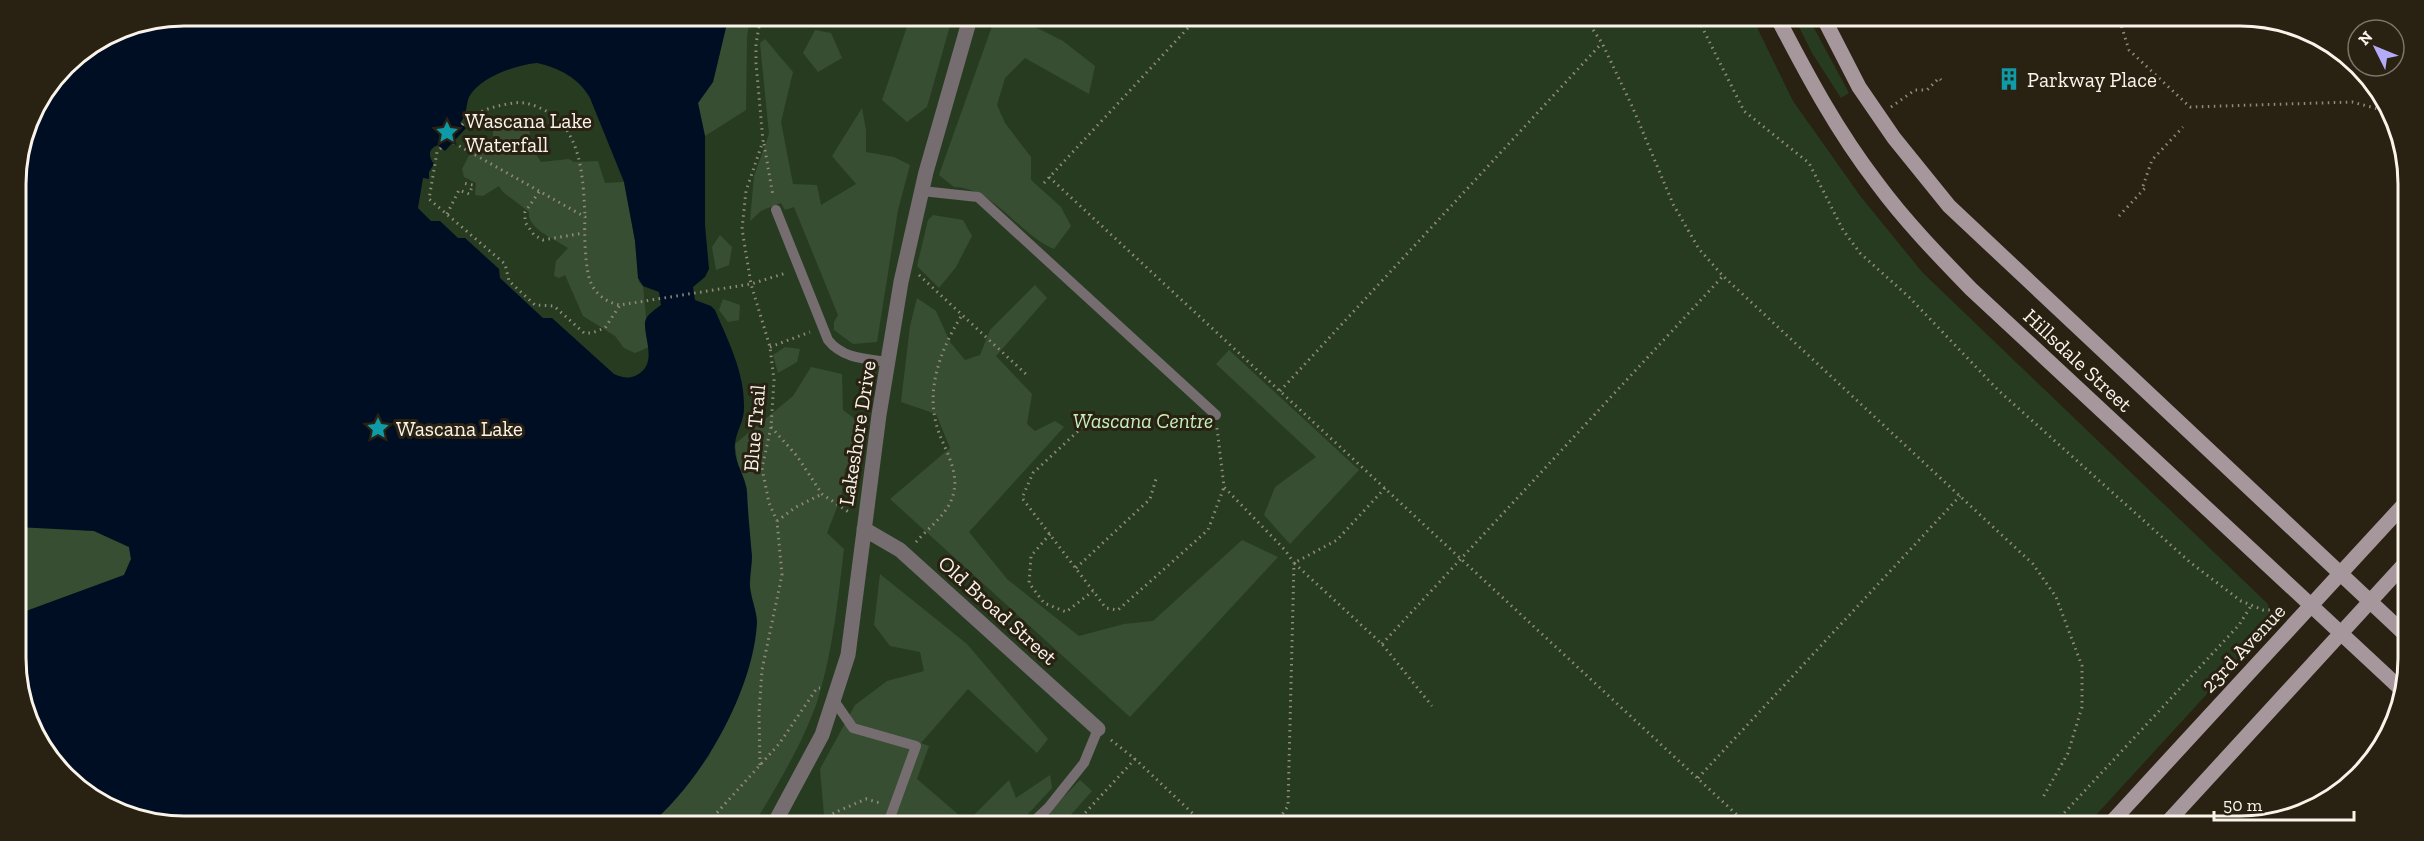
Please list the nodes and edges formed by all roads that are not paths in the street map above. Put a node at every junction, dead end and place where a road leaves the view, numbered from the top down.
1 (969, 26) edge
2 (1782, 26) edge
3 (1828, 26) edge
4 (922, 191) junction
5 (776, 210) road end
6 (889, 362) junction
7 (1216, 415) road end
8 (2398, 511) edge
9 (864, 525) junction
10 (2398, 571) edge
11 (2340, 573) junction
12 (2369, 601) junction
13 (2310, 605) junction
14 (2398, 628) edge
15 (2340, 632) junction
16 (2396, 684) edge
17 (835, 695) junction
18 (1098, 729) joint
19 (2118, 815) edge
20 (2174, 815) edge
21 (779, 816) edge
22 (890, 816) edge
23 (1040, 816) edge

1 - 4 street, Lakeshore Drive
2 - 13 street, Hillsdale Street
3 - 11 street, Hillsdale Street
4 - 6 street, Lakeshore Drive
4 - 7 lane
5 - 6 lane
6 - 9 street, Lakeshore Drive
8 - 11 street, 23rd Avenue
9 - 17 street, Lakeshore Drive
9 - 18 street, Old Broad Street
10 - 12 street
11 - 12 street, Hillsdale Street
11 - 13 street, 23rd Avenue
12 - 14 street, Hillsdale Street
12 - 15 street
13 - 15 street, Hillsdale Street
13 - 19 street, 23rd Avenue
15 - 16 street, Hillsdale Street
15 - 20 street
17 - 21 street, Lakeshore Drive
17 - 22 lane
18 - 23 lane

